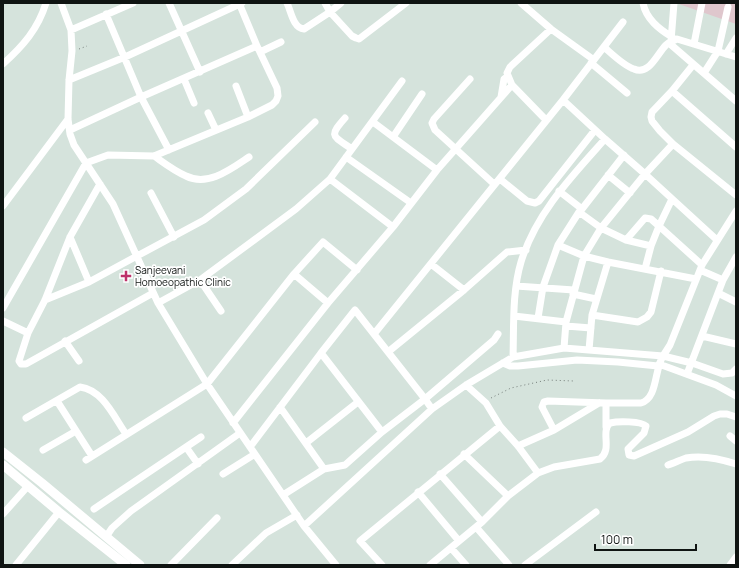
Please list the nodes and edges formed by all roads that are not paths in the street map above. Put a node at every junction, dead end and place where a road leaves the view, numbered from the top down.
1 (46, 3) edge
2 (61, 3) edge
3 (133, 3) edge
4 (169, 3) edge
5 (240, 3) edge
6 (287, 3) edge
7 (325, 3) edge
8 (341, 3) edge
9 (405, 3) edge
10 (521, 3) edge
11 (643, 3) edge
12 (674, 3) edge
13 (702, 3) edge
14 (113, 6) edge
15 (728, 7) dead end
16 (330, 12) junction
17 (106, 14) junction
18 (623, 22) dead end
19 (551, 29) junction
20 (71, 30) junction
21 (182, 31) junction
22 (736, 38) edge
23 (671, 41) junction
24 (281, 42) dead end
25 (694, 44) junction
26 (604, 47) junction
27 (258, 49) junction
28 (718, 51) junction
29 (726, 54) junction
30 (125, 57) junction
31 (736, 57) edge
32 (593, 61) junction
33 (3, 64) edge
34 (693, 65) junction
35 (200, 72) junction
36 (704, 73) junction
37 (508, 76) junction
38 (184, 79) junction
39 (470, 79) dead end
40 (69, 80) junction
41 (402, 81) dead end
42 (512, 85) junction
43 (236, 86) dead end
44 (672, 91) junction
45 (627, 93) dead end
46 (422, 94) dead end
47 (142, 96) junction
48 (501, 97) junction
49 (563, 100) junction
50 (736, 101) edge
51 (194, 103) dead end
52 (208, 113) dead end
53 (248, 117) junction
54 (345, 118) dead end
55 (68, 119) junction
56 (546, 120) junction
57 (315, 122) dead end
58 (373, 122) junction
59 (70, 130) junction
60 (216, 130) junction
61 (600, 134) junction
62 (393, 137) junction
63 (673, 144) junction
64 (736, 147) edge
65 (352, 149) junction
66 (455, 149) junction
67 (169, 150) junction
68 (624, 155) junction
69 (154, 156) junction
70 (249, 157) dead end
71 (346, 157) junction
72 (86, 163) junction
73 (437, 170) junction
74 (646, 174) junction
75 (608, 175) junction
76 (330, 179) junction
77 (500, 179) junction
78 (100, 184) junction
79 (494, 184) junction
80 (559, 191) junction
81 (151, 193) dead end
82 (630, 193) junction
83 (736, 195) edge
84 (672, 199) junction
85 (411, 204) junction
86 (3, 206) edge
87 (580, 210) junction
88 (736, 213) edge
89 (659, 226) junction
90 (393, 227) junction
91 (601, 228) junction
92 (70, 237) junction
93 (174, 237) junction
94 (626, 240) junction
95 (717, 240) junction
96 (558, 245) junction
97 (651, 246) junction
98 (526, 250) junction
99 (137, 256) junction
100 (584, 256) junction
101 (736, 257) edge
102 (608, 262) junction
103 (431, 264) junction
104 (701, 268) junction
105 (645, 269) junction
106 (357, 270) junction
107 (661, 271) junction
108 (294, 274) junction
109 (696, 279) junction
110 (200, 280) junction
111 (723, 280) junction
112 (89, 282) junction
113 (516, 286) junction
114 (543, 287) junction
115 (464, 290) junction
116 (574, 292) junction
117 (153, 293) junction
118 (718, 293) junction
119 (596, 299) junction
120 (45, 300) junction
121 (736, 302) edge
122 (158, 303) junction
123 (328, 303) junction
124 (4, 304) edge
125 (221, 311) dead end
126 (592, 315) junction
127 (514, 316) junction
128 (538, 318) junction
129 (3, 321) edge
130 (566, 324) junction
131 (591, 328) junction
132 (28, 333) junction
133 (374, 334) junction
134 (498, 334) dead end
135 (702, 336) junction
136 (66, 341) junction
137 (736, 344) edge
138 (564, 348) junction
139 (589, 350) junction
140 (388, 352) junction
141 (320, 353) junction
142 (599, 356) junction
143 (663, 356) junction
144 (513, 357) junction
145 (538, 358) junction
146 (618, 358) junction
147 (79, 361) dead end
148 (503, 363) junction
149 (692, 363) junction
150 (658, 365) junction
151 (736, 369) edge
152 (687, 374) junction
153 (207, 384) junction
154 (466, 385) junction
155 (736, 396) edge
156 (425, 398) junction
157 (57, 401) junction
158 (358, 402) junction
159 (603, 403) junction
160 (280, 407) junction
161 (432, 409) junction
162 (736, 417) edge
163 (26, 418) dead end
164 (233, 423) junction
165 (500, 426) junction
166 (606, 426) junction
167 (76, 430) junction
168 (554, 430) junction
169 (382, 432) junction
170 (240, 433) junction
171 (126, 434) junction
172 (730, 436) dead end
173 (201, 437) dead end
174 (736, 441) edge
175 (306, 443) junction
176 (518, 446) junction
177 (186, 447) junction
178 (250, 447) junction
179 (43, 450) dead end
180 (3, 452) edge
181 (255, 454) junction
182 (464, 454) junction
183 (198, 464) junction
184 (736, 464) edge
185 (3, 465) edge
186 (668, 465) dead end
187 (324, 469) junction
188 (538, 473) junction
189 (223, 474) dead end
190 (440, 474) junction
191 (28, 486) junction
192 (418, 492) junction
193 (283, 495) junction
194 (508, 496) junction
195 (94, 509) dead end
196 (59, 512) junction
197 (596, 512) dead end
198 (3, 514) edge
199 (297, 515) junction
200 (217, 518) dead end
201 (482, 522) junction
202 (304, 526) junction
203 (476, 527) junction
204 (106, 537) junction
205 (459, 541) junction
206 (450, 548) junction
207 (736, 557) edge
208 (16, 565) edge
209 (126, 565) edge
210 (140, 565) edge
211 (172, 565) edge
212 (232, 565) edge
213 (336, 565) edge
214 (382, 565) edge
215 (430, 565) edge
216 (466, 565) edge
217 (509, 565) edge
218 (525, 565) edge
219 (730, 565) edge

1 - 33 street
2 - 20 street
3 - 14 street
4 - 21 street
5 - 21 street
5 - 27 street
6 - 16 street
7 - 16 street
8 - 16 street
9 - 16 street
10 - 19 street
11 - 23 street
12 - 23 street
13 - 25 street
14 - 17 street
15 - 28 street
17 - 20 street
17 - 30 street
18 - 26 street
19 - 32 street
19 - 37 street
20 - 40 street
21 - 30 street
21 - 35 street
22 - 29 street
23 - 25 street
23 - 26 street
23 - 34 street
24 - 27 street
25 - 28 street
26 - 32 street
27 - 35 street
27 - 53 street
28 - 29 street
28 - 36 street
29 - 31 street
30 - 40 street
30 - 47 street
32 - 45 street
32 - 49 street
34 - 36 street
34 - 44 street
35 - 38 street
36 - 50 street
37 - 42 street
37 - 48 street
38 - 47 street
38 - 51 street
39 - 66 street
40 - 55 street
41 - 58 street
42 - 48 street
42 - 56 street
43 - 53 street
44 - 63 street
44 - 64 street
46 - 62 street
47 - 59 street
47 - 67 street
48 - 66 street
49 - 56 street
49 - 61 street
52 - 60 street
53 - 60 street
54 - 65 street
55 - 59 street
55 - 86 street
56 - 77 street
57 - 93 street
58 - 62 street
58 - 65 street
59 - 72 street
60 - 67 street
61 - 68 street
61 - 77 street
61 - 80 street
62 - 73 street
63 - 74 street
63 - 83 street
65 - 71 street
66 - 73 street
66 - 79 street
67 - 69 street
68 - 74 street
68 - 75 street
69 - 70 street
69 - 72 street
71 - 76 street
71 - 85 street
72 - 78 street
72 - 124 street
73 - 85 street
74 - 82 street
74 - 84 street
75 - 82 street
75 - 87 street
76 - 90 street
76 - 110 street
77 - 79 street
78 - 92 street
78 - 99 street
79 - 103 street
80 - 87 street
80 - 98 street
81 - 93 street
82 - 91 street
84 - 89 street
84 - 95 street
85 - 90 street
87 - 91 street
87 - 96 street
88 - 95 street
89 - 94 street
89 - 97 street
89 - 104 street
90 - 106 street
91 - 94 street
91 - 100 street
92 - 112 street
92 - 120 street
93 - 99 street
94 - 97 street
95 - 104 street
96 - 100 street
96 - 114 street
97 - 105 street
98 - 113 street
98 - 115 street
99 - 112 street
99 - 117 street
100 - 102 street
100 - 116 street
101 - 111 street
102 - 105 street
102 - 119 street
103 - 115 street
103 - 133 street
104 - 109 street
104 - 111 street
105 - 107 street
106 - 108 street
106 - 123 street
107 - 109 street
107 - 126 street
108 - 123 street
108 - 153 street
109 - 143 street
110 - 122 street
110 - 125 street
111 - 118 street
112 - 120 street
113 - 114 street
113 - 127 street
114 - 116 street
114 - 128 street
115 - 140 street
116 - 119 street
116 - 130 street
117 - 122 street
117 - 136 street
118 - 121 street
118 - 135 street
119 - 126 street
120 - 132 street
122 - 153 street
123 - 164 street
126 - 131 street
127 - 128 street
127 - 144 street
128 - 130 street
129 - 132 street
130 - 131 street
130 - 138 street
131 - 139 street
132 - 136 street
133 - 140 street
133 - 141 street
134 - 156 street
135 - 137 street
135 - 149 street
136 - 147 street
138 - 139 street
138 - 145 street
139 - 142 street
140 - 156 street
141 - 158 street
141 - 160 street
142 - 145 street
142 - 146 street
142 - 146 street
143 - 146 street
143 - 149 street
143 - 150 street
144 - 145 street
144 - 148 street
145 - 148 street
146 - 150 street
148 - 154 street
149 - 151 street
149 - 152 street
150 - 152 street
150 - 159 street
152 - 155 street
153 - 164 street
153 - 171 street
154 - 161 street
154 - 165 street
156 - 161 street
156 - 169 street
157 - 163 street
157 - 167 street
157 - 171 street
158 - 169 street
158 - 175 street
159 - 166 street
159 - 168 street
159 - 168 street
160 - 175 street
160 - 178 street
161 - 202 street
162 - 166 street
164 - 170 street
165 - 176 street
165 - 182 street
166 - 188 street
167 - 171 street
167 - 179 street
168 - 176 street
169 - 187 street
170 - 178 street
170 - 183 street
172 - 174 street
173 - 177 street
175 - 187 street
176 - 188 street
177 - 183 street
177 - 195 street
178 - 181 street
180 - 204 street
181 - 189 street
181 - 193 street
182 - 190 street
182 - 194 street
183 - 204 street
184 - 186 street
185 - 191 street
187 - 193 street
188 - 194 street
190 - 192 street
190 - 201 street
191 - 196 street
191 - 198 street
192 - 205 street
192 - 214 street
193 - 199 street
194 - 201 street
196 - 208 street
196 - 209 street
197 - 218 street
199 - 202 street
199 - 212 street
200 - 211 street
201 - 203 street
202 - 213 street
203 - 205 street
203 - 217 street
204 - 210 street
205 - 206 street
206 - 215 street
206 - 216 street
207 - 219 street

